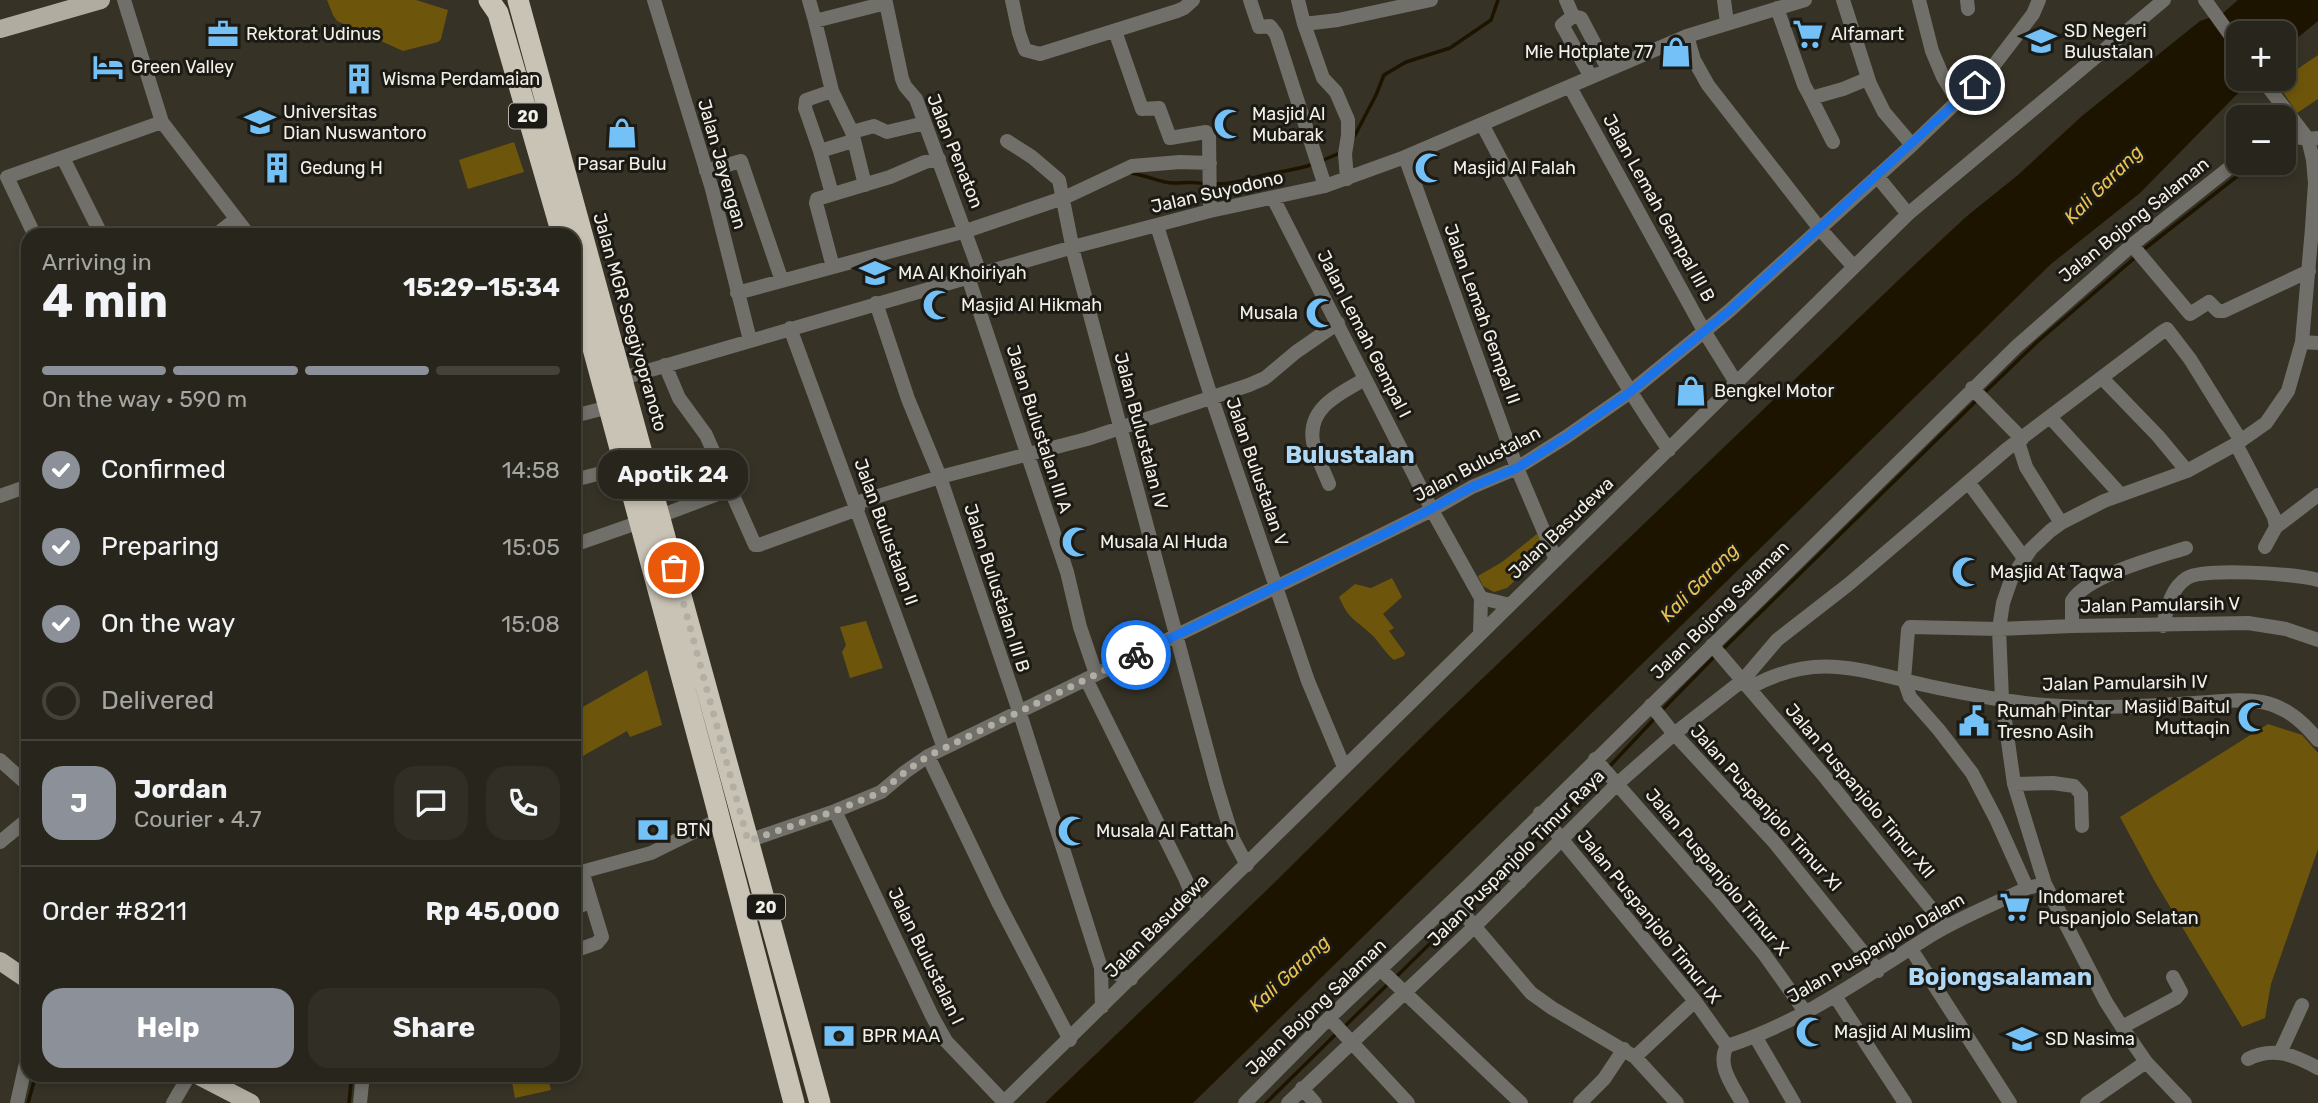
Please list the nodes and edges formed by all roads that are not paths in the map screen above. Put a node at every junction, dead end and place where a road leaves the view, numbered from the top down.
1 (101, 0) edge
2 (124, 0) edge
3 (489, 0) edge
4 (518, 0) edge
5 (654, 0) edge
6 (809, 0) edge
7 (1012, 0) edge
8 (1193, 0) edge
9 (1250, 0) edge
10 (1298, 0) edge
11 (1431, 0) edge
12 (1566, 0) edge
13 (1724, 0) edge
14 (1805, 0) edge
15 (1843, 0) edge
16 (1919, 0) edge
17 (2039, 0) edge
18 (2164, 0) edge
19 (2205, 0) edge
20 (892, 1) edge
21 (1777, 8) junction
22 (1573, 16) junction
23 (815, 21) junction
24 (1727, 23) junction
25 (1304, 24) junction
26 (0, 29) edge
27 (2226, 29) edge
28 (1115, 32) junction
29 (1687, 36) junction
30 (1608, 69) junction
31 (1591, 77) junction
32 (1867, 79) junction
33 (1570, 87) junction
34 (832, 91) junction
35 (2271, 91) edge
36 (1811, 98) junction
37 (1958, 102) junction
38 (162, 122) junction
39 (925, 123) junction
40 (1482, 124) junction
41 (853, 136) junction
42 (2313, 139) edge
43 (1007, 141) dead end
44 (1833, 142) dead end
45 (1912, 145) junction
46 (820, 151) junction
47 (1405, 157) junction
48 (63, 158) junction
49 (939, 159) junction
50 (1210, 163) junction
51 (706, 171) junction
52 (2226, 171) edge
53 (1877, 176) junction
54 (1347, 179) junction
55 (864, 185) junction
56 (1325, 186) junction
57 (832, 194) junction
58 (1062, 194) junction
59 (1273, 198) junction
60 (1210, 211) junction
61 (1908, 214) junction
62 (236, 219) junction
63 (1157, 226) junction
64 (31, 228) edge
65 (98, 228) edge
66 (224, 228) edge
67 (243, 228) edge
68 (560, 228) edge
69 (581, 228) edge
70 (581, 229) edge
71 (1820, 229) junction
72 (966, 231) junction
73 (1073, 247) junction
74 (2136, 250) junction
75 (833, 265) junction
76 (1854, 267) junction
77 (2309, 271) junction
78 (974, 275) junction
79 (781, 281) junction
80 (737, 293) junction
81 (877, 303) junction
82 (2190, 314) junction
83 (581, 322) edge
84 (1338, 323) junction
85 (790, 328) junction
86 (2169, 330) junction
87 (1704, 331) junction
88 (750, 340) junction
89 (2302, 342) junction
90 (2318, 343) edge
91 (666, 365) junction
92 (622, 378) junction
93 (2102, 378) junction
94 (1366, 379) junction
95 (1737, 384) junction
96 (1629, 393) junction
97 (1977, 394) junction
98 (1212, 398) junction
99 (609, 407) junction
100 (581, 414) edge
101 (2050, 417) junction
102 (1121, 428) junction
103 (2020, 440) junction
104 (2239, 443) junction
105 (1669, 450) junction
106 (1027, 454) junction
107 (625, 467) junction
108 (1517, 468) junction
109 (2187, 471) junction
110 (940, 477) junction
111 (581, 478) edge
112 (1969, 482) junction
113 (1329, 484) dead end
114 (731, 489) junction
115 (21, 491) edge
116 (2120, 494) junction
117 (2318, 495) edge
118 (0, 496) edge
119 (857, 506) junction
120 (1432, 510) junction
121 (650, 519) junction
122 (2061, 523) junction
123 (2276, 527) junction
124 (581, 543) edge
125 (2265, 547) dead end
126 (2186, 548) dead end
127 (2024, 558) junction
128 (1556, 561) junction
129 (2316, 575) edge
130 (1276, 587) junction
131 (1481, 598) junction
132 (1510, 605) junction
133 (2163, 625) junction
134 (2072, 626) junction
135 (1999, 629) junction
136 (1480, 634) junction
137 (1177, 635) junction
138 (2318, 640) edge
139 (1714, 647) junction
140 (1091, 677) junction
141 (1744, 680) junction
142 (1904, 680) junction
143 (2002, 699) junction
144 (1654, 709) junction
145 (1019, 712) junction
146 (1672, 732) junction
147 (2318, 740) edge
148 (944, 748) junction
149 (928, 756) junction
150 (0, 760) edge
151 (1344, 767) junction
152 (1606, 772) junction
153 (21, 779) edge
154 (2014, 784) junction
155 (835, 811) junction
156 (1544, 818) junction
157 (720, 819) junction
158 (21, 825) edge
159 (2082, 826) dead end
160 (1559, 838) junction
161 (748, 841) junction
162 (0, 842) edge
163 (1501, 860) junction
164 (1247, 865) junction
165 (581, 871) edge
166 (581, 879) edge
167 (1518, 879) junction
168 (2045, 884) junction
169 (2027, 888) junction
170 (591, 901) junction
171 (1456, 904) junction
172 (581, 906) edge
173 (1199, 911) junction
174 (1473, 923) junction
175 (1946, 927) junction
176 (581, 948) edge
177 (1911, 949) junction
178 (0, 961) edge
179 (1101, 968) junction
180 (1878, 971) junction
181 (1384, 974) junction
182 (21, 975) edge
183 (2173, 977) dead end
184 (1131, 979) junction
185 (1403, 993) junction
186 (1835, 996) junction
187 (1695, 1001) junction
188 (2302, 1005) dead end
189 (1102, 1007) junction
190 (1806, 1013) junction
191 (1330, 1019) junction
192 (2122, 1027) junction
193 (1755, 1035) junction
194 (1070, 1040) junction
195 (1350, 1041) junction
196 (1727, 1046) junction
197 (1630, 1053) junction
198 (2280, 1053) junction
199 (2248, 1059) dead end
200 (2146, 1062) junction
201 (2318, 1068) edge
202 (22, 1082) edge
203 (187, 1082) edge
204 (209, 1082) edge
205 (362, 1082) edge
206 (1303, 1088) junction
207 (1004, 1102) edge
208 (17, 1103) edge
209 (173, 1103) edge
210 (251, 1103) edge
211 (360, 1103) edge
212 (794, 1103) edge
213 (820, 1103) edge
214 (1245, 1103) edge
215 (1288, 1103) edge
216 (1315, 1103) edge
217 (1408, 1103) edge
218 (1521, 1103) edge
219 (1580, 1103) edge
220 (1677, 1103) edge
221 (1742, 1103) edge
222 (1794, 1103) edge
223 (1906, 1103) edge
224 (2010, 1103) edge
225 (2087, 1103) edge
226 (2185, 1103) edge

1 - 26 main road
2 - 38 street
3 - 68 highway, 20
4 - 69 highway, Jalan MGR Soegiyopranoto / 20
5 - 51 street, Jalan Jayengan
6 - 23 street
7 - 28 street
8 - 28 street
9 - 56 street
10 - 25 street
11 - 25 street
12 - 22 street
13 - 24 street
14 - 21 street, Jalan Suyodono
15 - 32 street
16 - 37 street
17 - 37 street, Jalan Bulustalan
18 - 61 street, Jalan Basudewa
19 - 27 street
20 - 23 street, Jalan Penaton
20 - 39 street, Jalan Penaton
21 - 24 street, Jalan Suyodono
21 - 36 street
22 - 30 street
22 - 31 street
23 - 34 street
24 - 29 street, Jalan Suyodono
25 - 54 street
28 - 50 street
29 - 30 street, Jalan Suyodono
29 - 71 street
30 - 31 street, Jalan Suyodono
31 - 33 street, Jalan Suyodono
32 - 36 street
32 - 45 street
33 - 40 street, Jalan Suyodono
33 - 87 street, Jalan Lemah Gempal III B
34 - 41 street
34 - 46 street
35 - 42 street
36 - 44 street
37 - 45 street, Jalan Bulustalan
38 - 48 street
38 - 62 street
39 - 41 street
39 - 49 street, Jalan Penaton
40 - 47 street, Jalan Suyodono
40 - 96 street
41 - 46 street
41 - 55 street
42 - 77 street
43 - 58 street
45 - 53 street, Jalan Bulustalan
46 - 57 street
47 - 54 street, Jalan Suyodono
47 - 108 street, Jalan Lemah Gempal II
48 - 64 street
48 - 65 street
49 - 55 street
49 - 72 street, Jalan Penaton
50 - 58 street
50 - 60 street
51 - 79 street
51 - 80 street, Jalan Jayengan
52 - 74 street, Jalan Bojong Salaman
53 - 61 street
53 - 71 street, Jalan Bulustalan
54 - 56 street, Jalan Suyodono
55 - 57 street
56 - 59 street, Jalan Suyodono
57 - 75 street
58 - 72 street
58 - 73 street, Jalan Bulustalan IV
59 - 60 street, Jalan Suyodono
59 - 84 street, Jalan Lemah Gempal I
60 - 63 street, Jalan Suyodono
61 - 76 street, Jalan Basudewa
62 - 66 street
62 - 67 street
63 - 73 street, Jalan Suyodono
63 - 98 street, Jalan Bulustalan V
70 - 92 highway, Jalan MGR Soegiyopranoto / 20
71 - 76 street
71 - 87 street, Jalan Bulustalan
72 - 75 street
72 - 78 street, Jalan Penaton
73 - 78 street, Jalan Suyodono
73 - 102 street, Jalan Bulustalan IV
74 - 82 street
74 - 97 street, Jalan Bojong Salaman
75 - 79 street
76 - 95 street, Jalan Basudewa
77 - 82 street
77 - 89 street
78 - 81 street, Jalan Suyodono
78 - 106 street, Jalan Bulustalan III A
79 - 80 street
80 - 88 street, Jalan Jayengan
81 - 85 street, Jalan Suyodono
81 - 110 street, Jalan Bulustalan III B
82 - 86 street
83 - 99 highway, Jalan MGR Soegiyopranoto / 20
84 - 94 street, Jalan Lemah Gempal I
84 - 98 street
85 - 88 street, Jalan Suyodono
85 - 119 street, Jalan Bulustalan II
86 - 93 street
86 - 104 street
87 - 95 street, Jalan Lemah Gempal III B
87 - 96 street, Jalan Bulustalan
88 - 91 street, Jalan Suyodono
89 - 90 street
89 - 104 street
91 - 92 street, Jalan Suyodono
91 - 114 street
92 - 121 highway, Jalan MGR Soegiyopranoto / 20
93 - 101 street
93 - 109 street
94 - 113 street
94 - 120 street, Jalan Lemah Gempal I
95 - 105 street, Jalan Basudewa
96 - 105 street
96 - 108 street, Jalan Bulustalan
97 - 103 street
97 - 139 street, Jalan Bojong Salaman
98 - 102 street
98 - 130 street, Jalan Bulustalan V
99 - 100 street
99 - 107 highway, Jalan MGR Soegiyopranoto / 20
101 - 103 street
101 - 116 street
102 - 106 street
102 - 137 street, Jalan Bulustalan IV
103 - 112 street
103 - 122 street
104 - 109 street
104 - 123 street
105 - 128 street, Jalan Basudewa
106 - 110 street
106 - 140 street, Jalan Bulustalan III A
107 - 111 street
107 - 121 highway, Jalan MGR Soegiyopranoto / 20
108 - 120 street, Jalan Bulustalan
108 - 128 street, Jalan Lemah Gempal II
109 - 116 street
110 - 119 street
110 - 145 street, Jalan Bulustalan III B
112 - 127 street
112 - 141 street
114 - 119 street
114 - 121 street
115 - 118 street
116 - 122 street
117 - 123 street
119 - 148 street, Jalan Bulustalan II
120 - 130 street, Jalan Bulustalan
120 - 131 street, Jalan Lemah Gempal I
121 - 124 street
121 - 157 highway, Jalan MGR Soegiyopranoto / 20
121 - 161 highway, Jalan MGR Soegiyopranoto / 20
122 - 127 street
123 - 125 street
126 - 134 street
127 - 135 street
128 - 132 street, Jalan Basudewa
129 - 133 street
130 - 137 street, Jalan Bulustalan
130 - 151 street, Jalan Bulustalan V
131 - 132 street
131 - 136 street
132 - 136 street, Jalan Basudewa
133 - 134 street, Jalan Pamularsih V
133 - 138 street, Jalan Pamularsih V
134 - 135 street, Jalan Pamularsih V
135 - 142 street, Jalan Pamularsih V
135 - 143 street
136 - 151 street, Jalan Basudewa
137 - 140 street, Jalan Bulustalan
137 - 164 street, Jalan Bulustalan IV
139 - 141 street
139 - 144 street, Jalan Bojong Salaman
140 - 145 street, Jalan Bulustalan
140 - 173 street, Jalan Bulustalan III A
141 - 142 street, Jalan Pamularsih IV
141 - 146 street, Jalan Puspanjolo Timur Raya
141 - 175 street, Jalan Puspanjolo Timur XII
142 - 143 street, Jalan Pamularsih IV
142 - 169 street
143 - 147 street, Jalan Pamularsih IV
143 - 154 street
144 - 146 street, Jalan Puspanjolo Timur XI
144 - 152 street, Jalan Bojong Salaman
145 - 148 street, Jalan Bulustalan
145 - 179 street, Jalan Bulustalan III B
146 - 152 street, Jalan Puspanjolo Timur Raya
146 - 180 street, Jalan Puspanjolo Timur XI
148 - 149 street, Jalan Bulustalan
149 - 155 street, Jalan Bulustalan
149 - 194 street
150 - 153 street
151 - 164 street, Jalan Basudewa
152 - 156 street, Jalan Bojong Salaman
152 - 160 street, Jalan Puspanjolo Timur Raya
152 - 190 street, Jalan Puspanjolo Timur X
154 - 159 street
154 - 168 street
155 - 161 street, Jalan Bulustalan
155 - 207 street, Jalan Bulustalan I
156 - 160 street, Jalan Puspanjolo Timur IX
156 - 163 street, Jalan Bojong Salaman
157 - 165 street
157 - 212 highway, Jalan MGR Soegiyopranoto / 20
158 - 162 street
160 - 167 street, Jalan Puspanjolo Timur Raya
160 - 187 street, Jalan Puspanjolo Timur IX
161 - 213 highway, Jalan MGR Soegiyopranoto / 20
163 - 167 street
163 - 171 street, Jalan Bojong Salaman
164 - 173 street, Jalan Basudewa
166 - 170 street
167 - 174 street, Jalan Puspanjolo Timur Raya
168 - 169 street, Jalan Puspanjolo Dalam
168 - 192 street
169 - 175 street, Jalan Puspanjolo Dalam
170 - 172 street
170 - 176 street
171 - 174 street
171 - 181 street, Jalan Bojong Salaman
173 - 184 street, Jalan Basudewa
174 - 185 street, Jalan Puspanjolo Timur Raya
174 - 197 street
175 - 177 street, Jalan Puspanjolo Dalam
177 - 180 street, Jalan Puspanjolo Dalam
177 - 224 street
178 - 182 main road
179 - 184 street
179 - 189 street, Jalan Bulustalan III B
180 - 186 street, Jalan Puspanjolo Dalam
181 - 185 street
181 - 191 street, Jalan Bojong Salaman
183 - 192 street
184 - 189 street, Jalan Basudewa
185 - 195 street, Jalan Puspanjolo Timur Raya
185 - 218 street
186 - 190 street, Jalan Puspanjolo Dalam
186 - 223 street
187 - 196 street, Jalan Puspanjolo Timur IX
187 - 197 street
188 - 198 street
189 - 194 street, Jalan Basudewa
190 - 193 street, Jalan Puspanjolo Dalam
191 - 195 street
191 - 214 street, Jalan Bojong Salaman
192 - 200 street
193 - 196 street, Jalan Puspanjolo Dalam
193 - 222 street
194 - 207 street, Jalan Basudewa
195 - 206 street, Jalan Puspanjolo Timur Raya
195 - 217 street
196 - 221 street
197 - 219 street
197 - 220 street
198 - 199 street
198 - 201 street
200 - 225 street
200 - 226 street
202 - 208 street
203 - 209 street
204 - 210 main road
205 - 211 street
206 - 215 street, Jalan Puspanjolo Timur Raya
206 - 216 street

